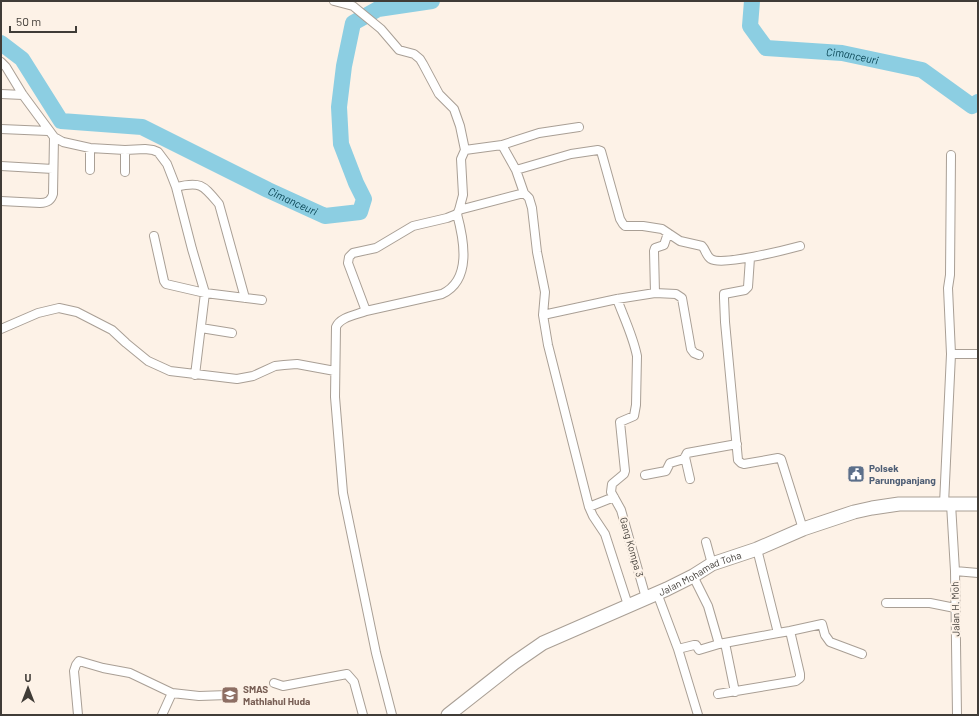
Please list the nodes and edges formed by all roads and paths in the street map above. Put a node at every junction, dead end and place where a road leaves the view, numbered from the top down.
1 (334, 1) edge
2 (1, 62) edge
3 (1, 94) edge
4 (23, 95) junction
5 (579, 127) dead end
6 (1, 129) edge
7 (48, 130) junction
8 (54, 137) junction
9 (502, 145) junction
10 (90, 148) junction
11 (125, 150) junction
12 (465, 150) junction
13 (950, 155) dead end
14 (1, 166) edge
15 (53, 169) junction
16 (90, 170) dead end
17 (516, 170) junction
18 (125, 172) dead end
19 (176, 187) junction
20 (524, 193) junction
21 (1, 201) edge
22 (458, 212) junction
23 (668, 233) junction
24 (154, 236) dead end
25 (800, 246) dead end
26 (750, 258) junction
27 (205, 293) junction
28 (655, 293) junction
29 (245, 298) junction
30 (617, 299) junction
31 (262, 300) dead end
32 (366, 311) junction
33 (543, 315) junction
34 (201, 328) junction
35 (1, 329) edge
36 (232, 333) dead end
37 (951, 354) junction
38 (978, 354) edge
39 (699, 355) dead end
40 (335, 371) junction
41 (195, 375) junction
42 (736, 444) junction
43 (685, 458) junction
44 (645, 475) dead end
45 (690, 479) dead end
46 (614, 497) junction
47 (947, 504) junction
48 (978, 504) edge
49 (589, 507) junction
50 (803, 529) junction
51 (706, 542) dead end
52 (757, 549) junction
53 (712, 564) junction
54 (955, 571) junction
55 (978, 573) edge
56 (693, 576) junction
57 (652, 595) junction
58 (886, 603) dead end
59 (628, 605) junction
60 (955, 608) junction
61 (790, 631) junction
62 (778, 633) junction
63 (722, 644) junction
64 (678, 649) junction
65 (862, 654) dead end
66 (274, 683) dead end
67 (172, 692) junction
68 (735, 692) junction
69 (718, 694) dead end
70 (228, 695) dead end
71 (78, 715) edge
72 (162, 715) edge
73 (363, 715) edge
74 (392, 715) edge
75 (448, 715) edge
76 (698, 715) edge
77 (957, 715) edge

1 - 12 street
2 - 4 street
3 - 4 street
4 - 7 street
5 - 9 street
6 - 7 street
7 - 8 street
8 - 10 street
8 - 15 street
9 - 12 street
9 - 17 street
10 - 11 street
10 - 16 street
11 - 18 street
11 - 19 street
12 - 22 street
13 - 37 street, Jalan H. Moh
14 - 15 street
15 - 21 street
17 - 20 street
17 - 23 street
19 - 27 street
19 - 29 street
20 - 22 street
20 - 33 street
22 - 32 street
22 - 32 street
23 - 26 street
23 - 28 street
24 - 27 street
25 - 26 street
26 - 42 street
27 - 29 street
27 - 34 street
28 - 30 street
28 - 39 street
29 - 31 street
30 - 33 street
30 - 46 street
32 - 40 street
33 - 49 street
34 - 36 street
34 - 41 street
35 - 41 street
37 - 38 street
37 - 47 street, Jalan H. Moh
40 - 41 street
40 - 74 street
42 - 43 street
42 - 50 street
43 - 44 street
43 - 45 street
46 - 49 street
46 - 57 street, Gang Kompa 3
47 - 48 main road, Jalan Mohamad Toha
47 - 50 main road, Jalan Mohamad Toha
47 - 54 street, Jalan H. Moh
49 - 59 street
50 - 52 main road, Jalan Mohamad Toha
51 - 53 street
52 - 53 main road, Jalan Mohamad Toha
52 - 62 street
53 - 56 main road, Jalan Mohamad Toha
54 - 55 street
54 - 60 street, Jalan H. Moh
56 - 57 main road, Jalan Mohamad Toha
56 - 63 street
57 - 59 main road, Jalan Mohamad Toha
57 - 64 street, Gang Kompa 3
58 - 60 street
59 - 75 main road, Jalan Mohamad Toha
60 - 77 street, Jalan H. Moh
61 - 62 street
61 - 65 street
61 - 68 street
62 - 63 street
63 - 64 street
63 - 68 street
64 - 76 street, Gang Kompa 3
66 - 73 street
67 - 70 street
67 - 71 street
67 - 72 street
68 - 69 street

